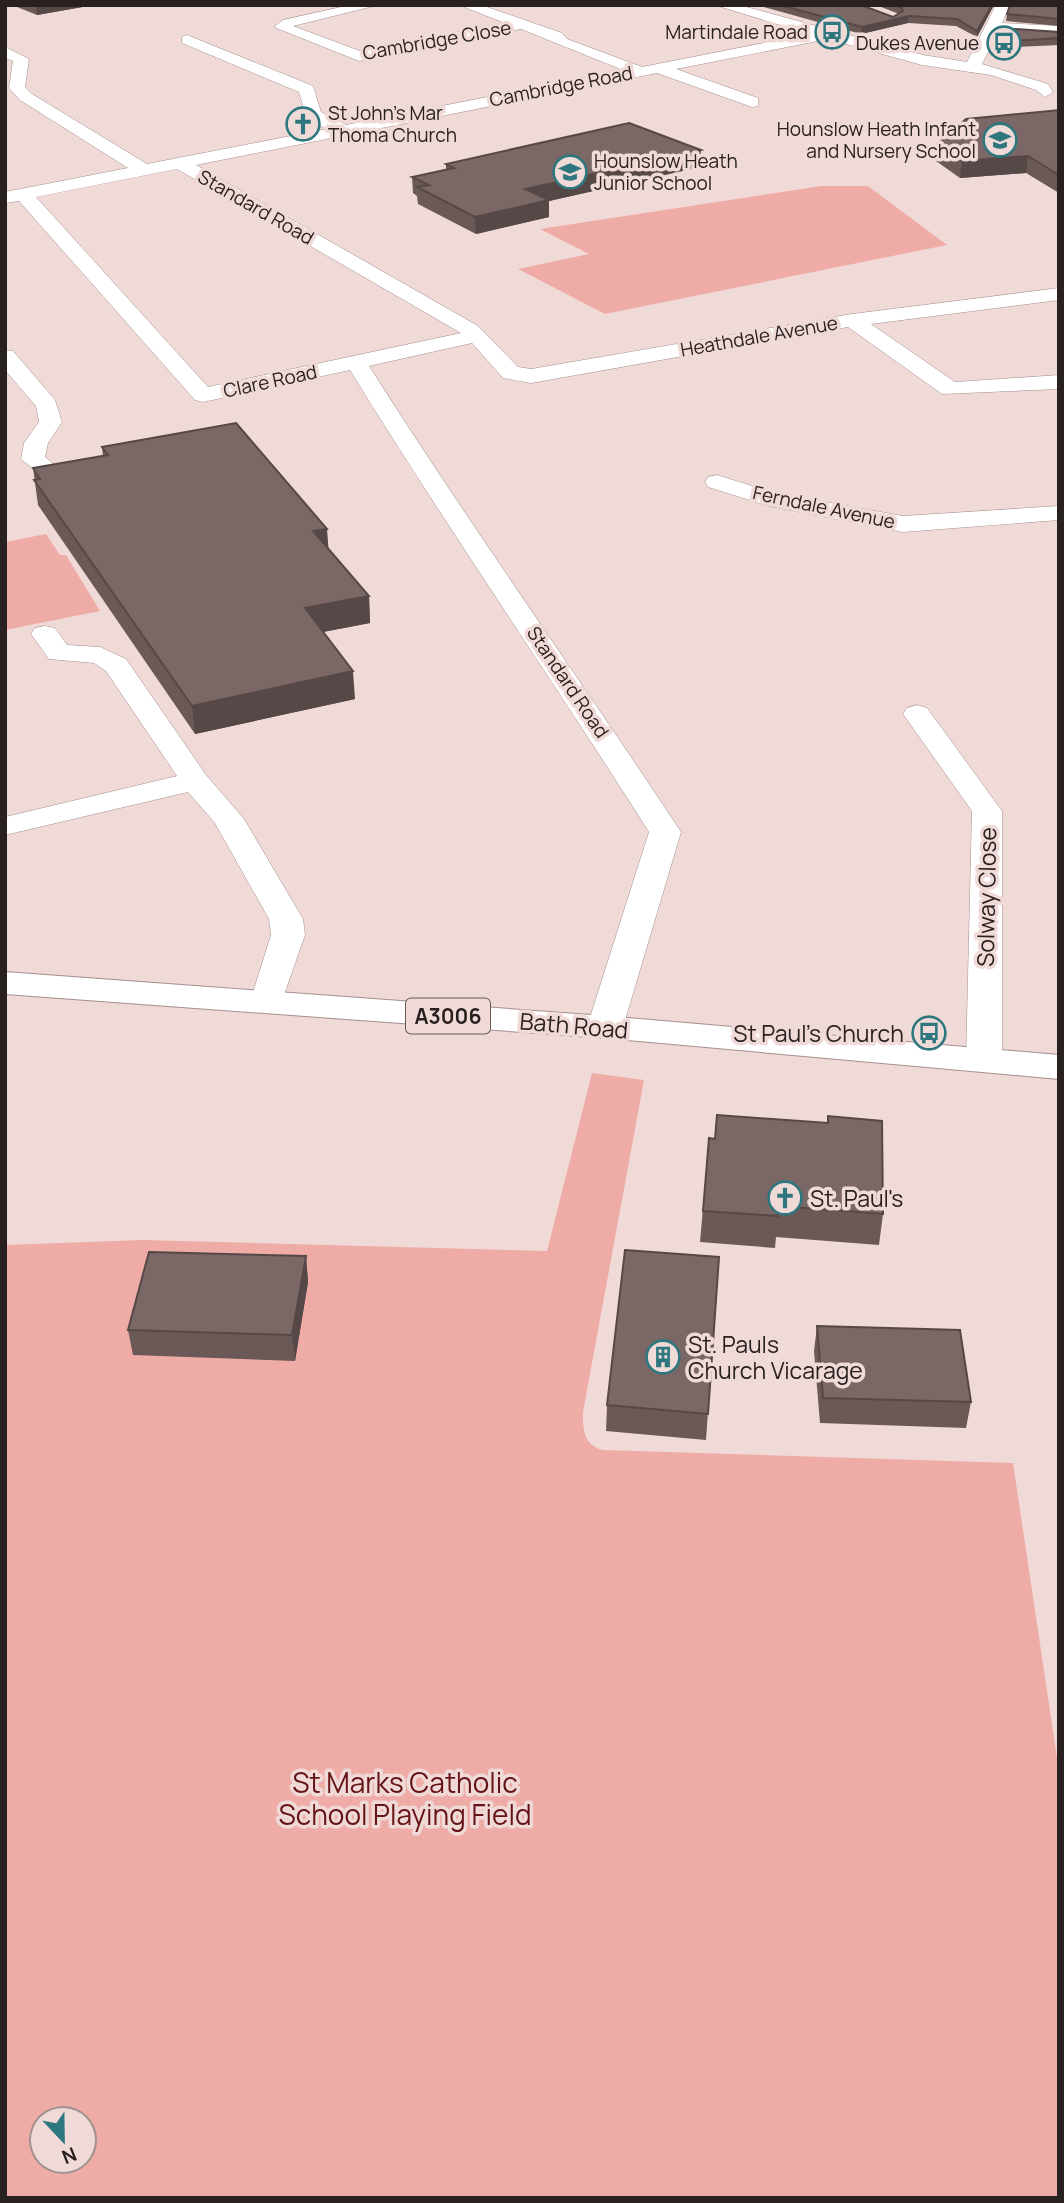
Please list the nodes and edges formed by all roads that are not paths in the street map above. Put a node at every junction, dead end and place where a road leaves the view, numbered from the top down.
1 (371, 5) edge
2 (466, 5) edge
3 (722, 5) edge
4 (998, 6) edge
5 (523, 24) junction
6 (991, 27) junction
7 (1059, 31) edge
8 (830, 34) junction
9 (187, 40) dead end
10 (5, 52) edge
11 (646, 68) junction
12 (973, 68) junction
13 (1055, 94) edge
14 (752, 102) dead end
15 (342, 130) junction
16 (179, 163) junction
17 (144, 170) junction
18 (14, 196) edge
19 (1059, 294) edge
20 (852, 320) junction
21 (477, 336) junction
22 (5, 356) edge
23 (356, 362) junction
24 (1059, 382) edge
25 (33, 459) junction
26 (5, 464) edge
27 (53, 473) edge
28 (717, 482) dead end
29 (1059, 513) edge
30 (46, 634) dead end
31 (917, 714) dead end
32 (195, 781) junction
33 (5, 826) edge
34 (5, 974) edge
35 (5, 983) edge
36 (89, 988) junction
37 (267, 1002) junction
38 (605, 1027) junction
39 (984, 1061) junction
40 (1059, 1067) edge

1 - 5 street, Cambridge Close
2 - 5 street, Cambridge Close
3 - 8 street
4 - 6 street
5 - 11 street, Cambridge Close
6 - 7 street
6 - 12 street
8 - 11 street, Cambridge Road
8 - 12 street
9 - 15 street
10 - 17 street
11 - 14 street, Cambridge Close
11 - 15 street, Cambridge Road
12 - 13 street
15 - 16 street, Cambridge Road
16 - 17 street, Cambridge Road
16 - 21 street, Standard Road
17 - 18 street, Cambridge Road
18 - 23 street, Clare Road
19 - 20 street, Heathdale Avenue
20 - 21 street, Heathdale Avenue
20 - 24 street
21 - 23 street, Clare Road
22 - 25 street
23 - 38 street, Standard Road
25 - 26 street
25 - 27 street
28 - 29 street, Ferndale Avenue
30 - 32 street
31 - 39 street, Solway Close
32 - 33 street
32 - 37 street
34 - 36 main road, Bath Road / A3006
35 - 36 main road, Bath Road / A3006
36 - 37 main road, Bath Road / A3006
37 - 38 main road, Bath Road / A3006
38 - 39 main road, Bath Road / A3006
39 - 40 main road, Bath Road / A3006

